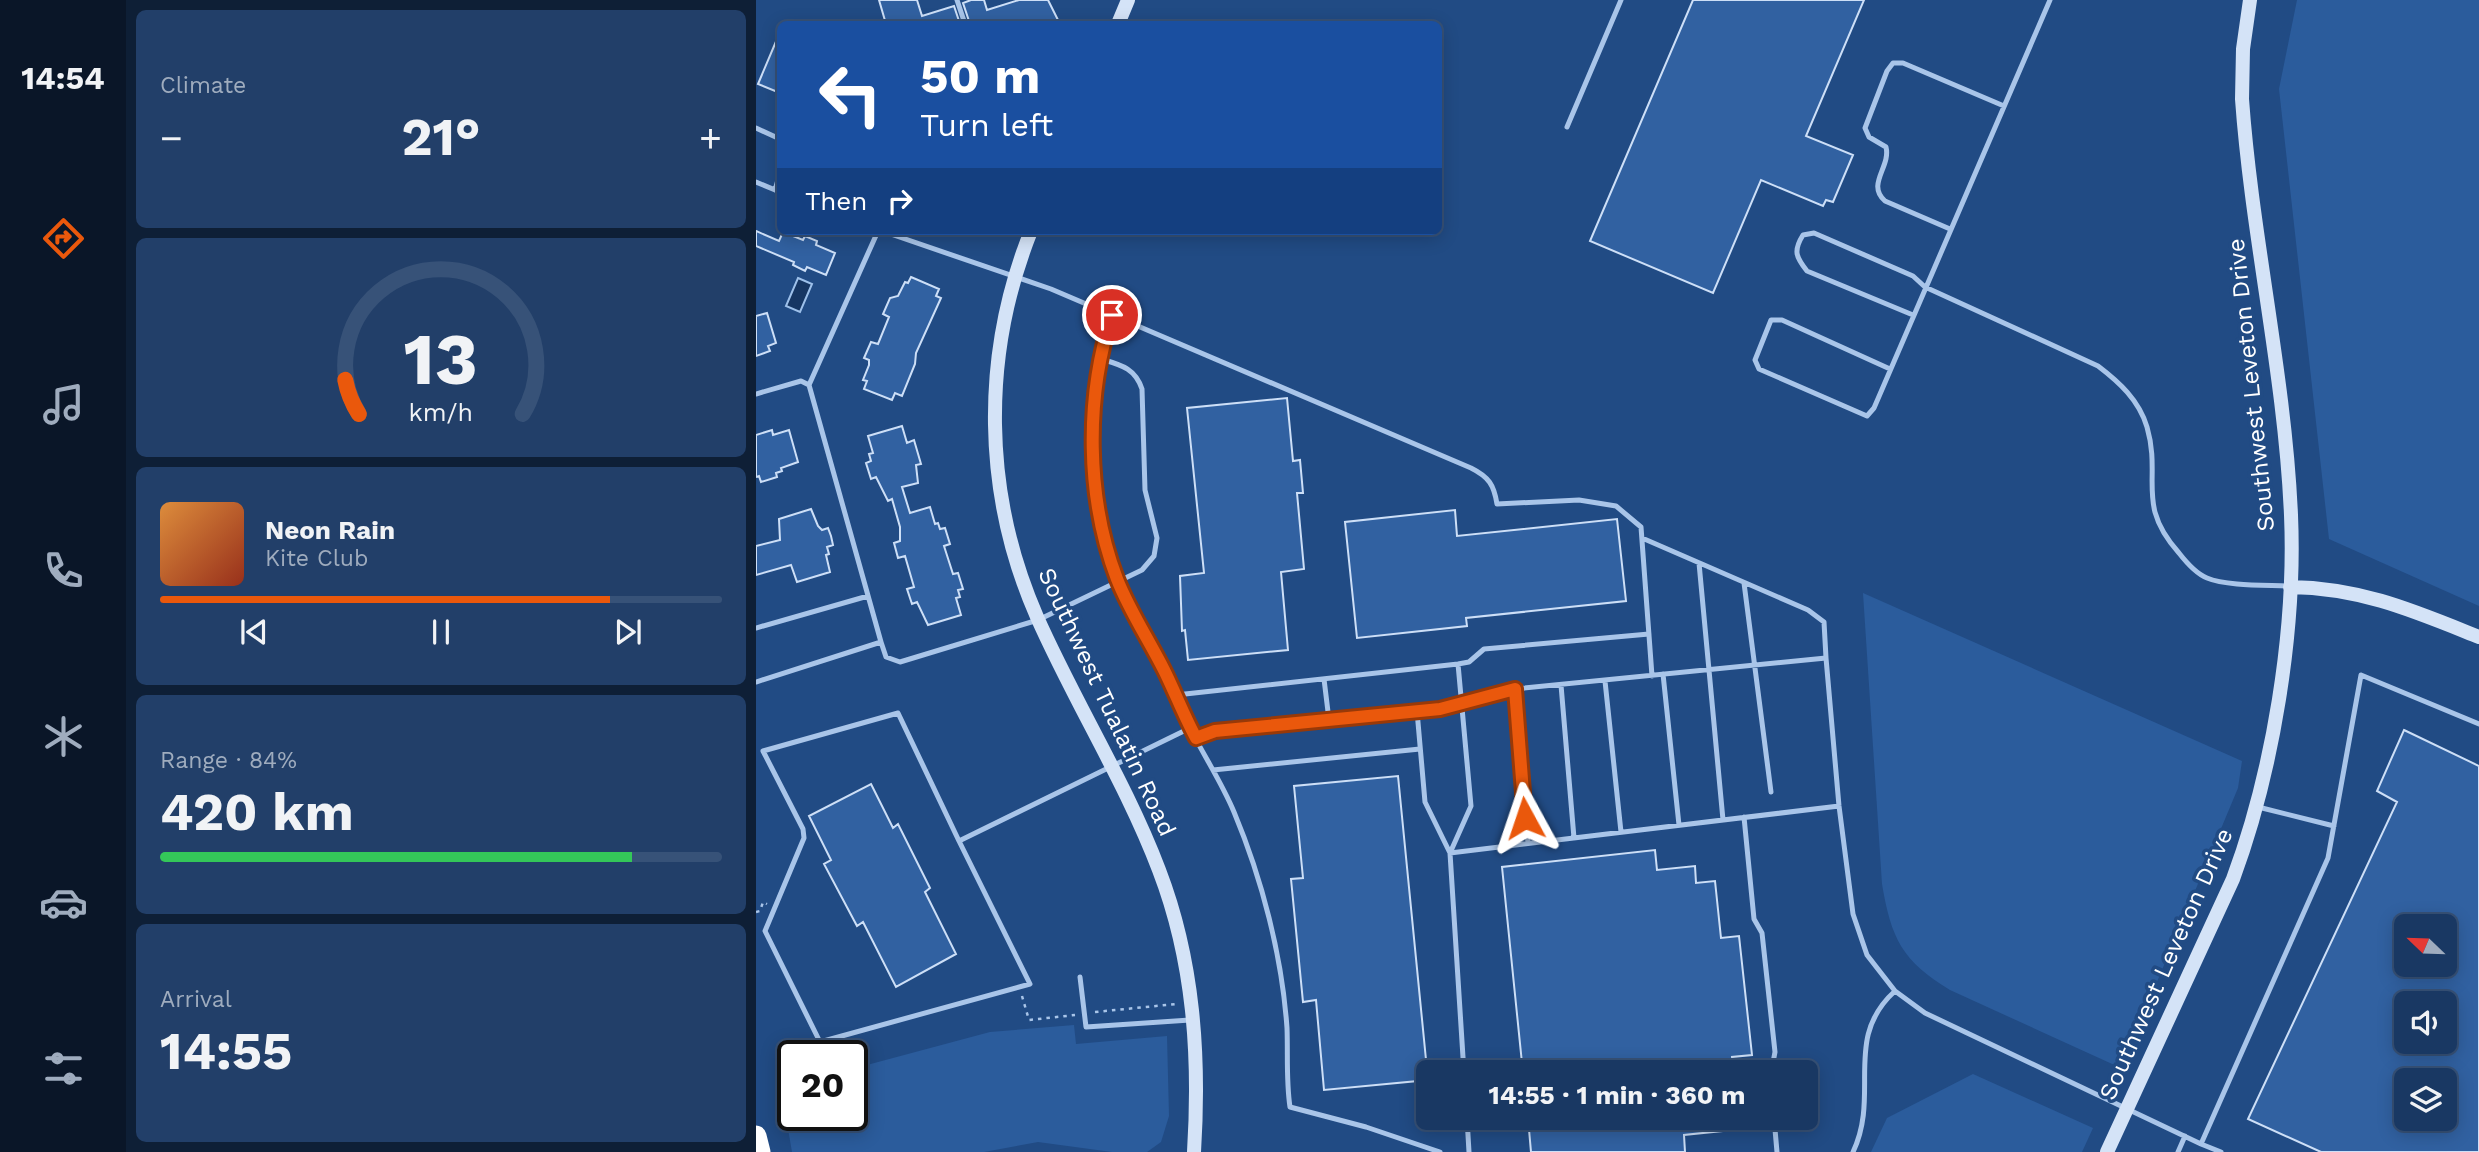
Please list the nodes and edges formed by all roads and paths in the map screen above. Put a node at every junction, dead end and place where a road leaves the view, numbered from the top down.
1 (957, 0) edge
2 (1128, 0) edge
3 (1621, 0) edge
4 (2050, 0) edge
5 (2250, 0) edge
6 (964, 21) edge
7 (1119, 21) edge
8 (2004, 106) junction
9 (1567, 127) dead end
10 (756, 128) edge
11 (777, 138) edge
12 (756, 183) edge
13 (777, 191) edge
14 (1950, 229) junction
15 (878, 235) edge
16 (892, 235) edge
17 (1030, 235) edge
18 (1015, 276) junction
19 (1925, 287) junction
20 (1112, 315) junction
21 (1913, 315) junction
22 (1101, 359) junction
23 (1890, 369) junction
24 (809, 385) junction
25 (756, 394) edge
26 (1642, 538) junction
27 (1699, 563) junction
28 (1118, 580) junction
29 (1744, 583) junction
30 (2290, 587) junction
31 (868, 596) junction
32 (1038, 620) junction
33 (756, 628) edge
34 (1649, 634) junction
35 (2479, 637) edge
36 (881, 642) junction
37 (1826, 658) junction
38 (1458, 664) junction
39 (1755, 665) junction
40 (1709, 670) junction
41 (1663, 674) junction
42 (1652, 676) junction
43 (1324, 679) junction
44 (1605, 681) junction
45 (756, 682) edge
46 (1561, 685) junction
47 (1515, 689) junction
48 (1176, 695) junction
49 (1462, 703) junction
50 (1417, 711) junction
51 (1329, 720) junction
52 (2479, 724) edge
53 (1190, 728) junction
54 (1196, 738) junction
55 (1420, 749) junction
56 (1111, 764) junction
57 (1213, 770) junction
58 (1771, 792) dead end
59 (1839, 806) junction
60 (2258, 807) junction
61 (1744, 817) junction
62 (1723, 820) junction
63 (1679, 825) junction
64 (2334, 826) junction
65 (1621, 832) junction
66 (1574, 838) junction
67 (959, 841) junction
68 (1528, 844) junction
69 (1450, 853) junction
70 (1080, 977) dead end
71 (1895, 991) junction
72 (1194, 1020) junction
73 (1463, 1060) edge
74 (1773, 1060) edge
75 (2128, 1107) junction
76 (1468, 1130) edge
77 (1775, 1130) edge
78 (756, 1136) edge
79 (2185, 1136) junction
80 (2201, 1144) junction
81 (760, 1152) edge
82 (1194, 1152) edge
83 (1440, 1152) edge
84 (1469, 1152) edge
85 (1777, 1152) edge
86 (1853, 1152) edge
87 (2107, 1152) edge
88 (2178, 1152) edge
89 (2221, 1152) edge

1 - 6 lane
2 - 7 street
3 - 9 lane
4 - 8 lane
5 - 30 street, Southwest Leveton Drive
8 - 14 lane
8 - 14 lane
10 - 11 lane
12 - 13 lane
14 - 19 lane
15 - 24 lane
16 - 18 lane
17 - 18 street, Southwest Tualatin Road
18 - 20 lane
18 - 32 street, Southwest Tualatin Road
19 - 21 lane
19 - 21 lane
19 - 30 lane
20 - 22 lane
20 - 26 lane
21 - 23 lane
22 - 28 lane
22 - 28 lane
23 - 23 lane
24 - 25 lane
24 - 31 lane
26 - 27 lane
26 - 34 lane
27 - 29 lane
27 - 40 lane
28 - 32 lane
28 - 48 lane
29 - 37 lane
29 - 39 lane
30 - 35 street
30 - 60 street, Southwest Leveton Drive
31 - 33 lane
31 - 36 lane
32 - 36 lane
32 - 56 street, Southwest Tualatin Road
34 - 38 lane
34 - 42 lane
36 - 45 lane
37 - 39 lane
37 - 59 lane
38 - 43 lane
38 - 49 lane
39 - 40 lane
39 - 58 lane
40 - 41 lane
40 - 62 lane
41 - 42 lane
41 - 63 lane
42 - 44 lane
43 - 48 lane
43 - 51 lane
44 - 46 lane
44 - 65 lane
46 - 47 lane
46 - 66 lane
47 - 49 lane
47 - 68 lane
48 - 53 lane
49 - 50 lane
49 - 69 lane
50 - 51 lane
50 - 55 lane
51 - 54 lane
52 - 64 lane
53 - 54 lane
53 - 56 lane
54 - 57 lane
55 - 57 lane
55 - 69 lane
56 - 67 lane
56 - 72 street, Southwest Tualatin Road
57 - 83 lane
59 - 61 lane
59 - 71 lane
60 - 64 lane
60 - 75 street, Southwest Leveton Drive
61 - 62 lane
61 - 74 lane
62 - 63 lane
63 - 65 lane
64 - 80 lane
65 - 66 lane
66 - 68 lane
67 - 67 lane
68 - 69 lane
69 - 73 lane
70 - 72 lane
71 - 75 lane
71 - 86 lane
72 - 82 street, Southwest Tualatin Road
75 - 79 lane
75 - 87 street, Southwest Leveton Drive
76 - 84 lane
77 - 85 lane
78 - 81 highway
79 - 80 lane
79 - 88 lane
80 - 89 lane

